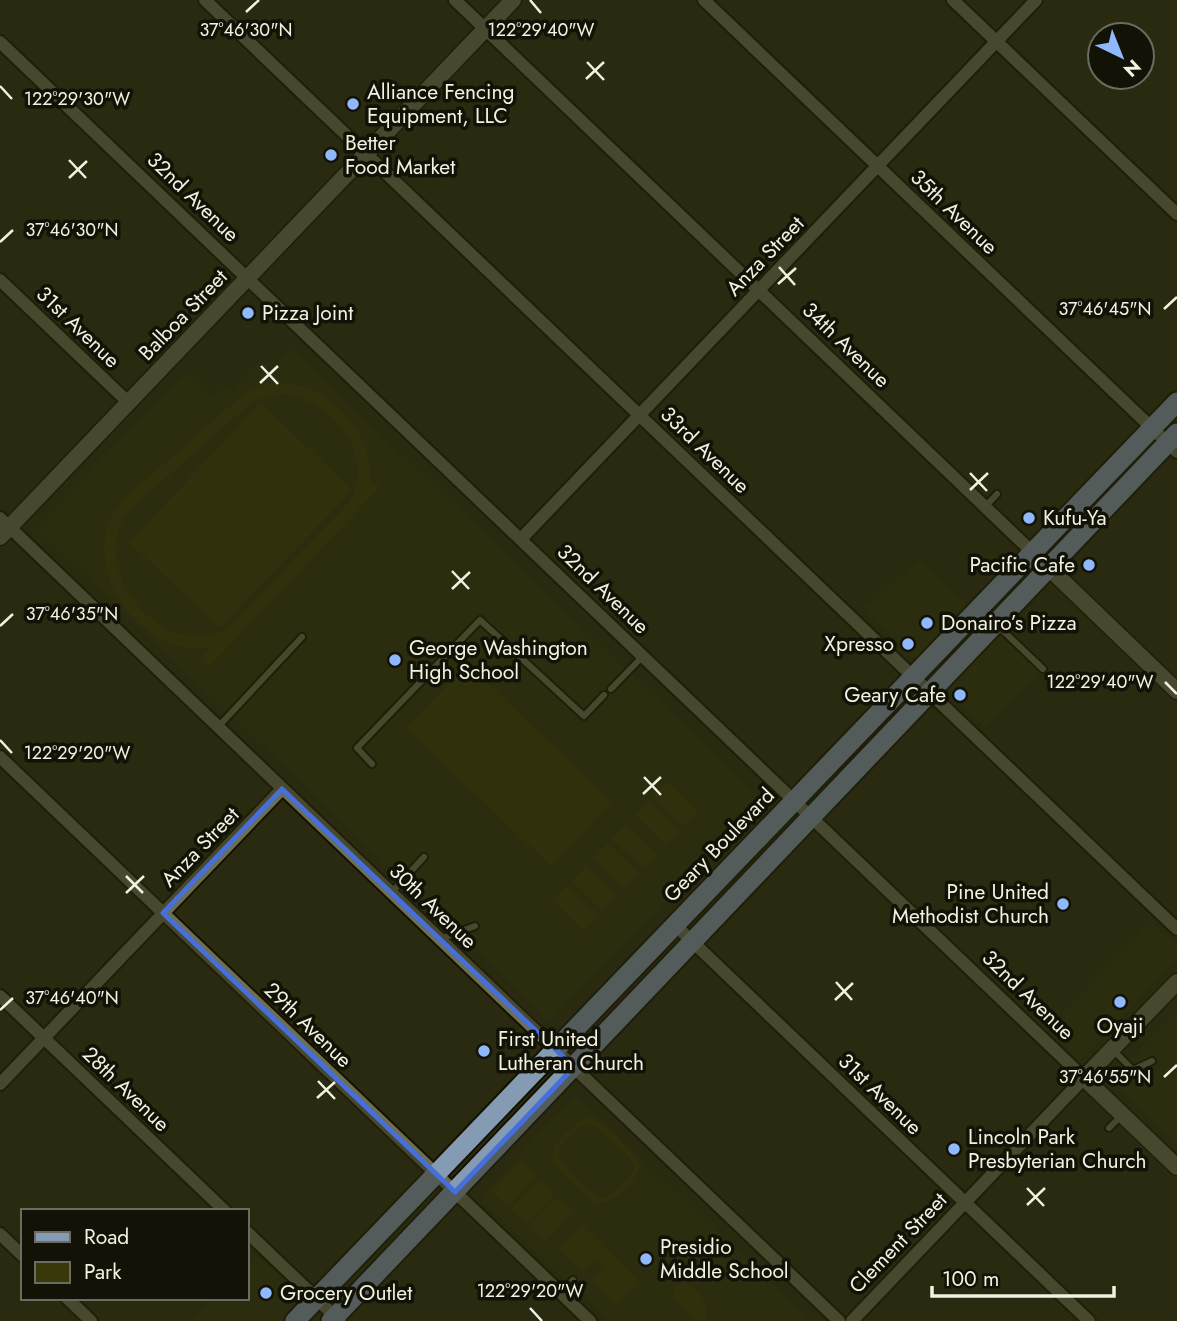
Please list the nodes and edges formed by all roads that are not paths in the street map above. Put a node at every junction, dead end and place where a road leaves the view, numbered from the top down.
1 (205, 0) edge
2 (455, 0) edge
3 (513, 0) edge
4 (704, 0) edge
5 (953, 0) edge
6 (1036, 0) edge
7 (485, 29) junction
8 (997, 41) junction
9 (0, 42) edge
10 (366, 154) junction
11 (878, 166) junction
12 (1177, 214) edge
13 (247, 278) junction
14 (0, 280) edge
15 (759, 290) junction
16 (129, 402) junction
17 (1177, 402) edge
18 (640, 415) junction
19 (1152, 428) junction
20 (1174, 443) edge
21 (997, 494) dead end
22 (985, 507) junction
23 (3, 528) edge
24 (521, 540) junction
25 (1033, 553) junction
26 (1049, 568) junction
27 (995, 624) junction
28 (302, 637) dead end
29 (643, 656) junction
30 (1043, 669) dead end
31 (914, 677) junction
32 (611, 689) dead end
33 (1177, 691) edge
34 (930, 693) junction
35 (604, 695) dead end
36 (218, 727) junction
37 (0, 757) edge
38 (372, 764) dead end
39 (282, 789) junction
40 (793, 800) junction
41 (812, 818) junction
42 (424, 857) dead end
43 (391, 893) junction
44 (163, 913) junction
45 (674, 924) junction
46 (475, 926) dead end
47 (1177, 929) edge
48 (440, 939) junction
49 (693, 942) junction
50 (1177, 982) edge
51 (0, 996) edge
52 (44, 1038) junction
53 (555, 1049) junction
54 (1112, 1049) junction
55 (1152, 1061) dead end
56 (574, 1067) junction
57 (1084, 1078) junction
58 (0, 1084) edge
59 (1122, 1115) junction
60 (1109, 1128) dead end
61 (1177, 1167) edge
62 (436, 1174) junction
63 (455, 1192) junction
64 (965, 1203) junction
65 (223, 1209) edge
66 (248, 1233) edge
67 (0, 1234) edge
68 (21, 1254) edge
69 (573, 1280) dead end
70 (561, 1293) junction
71 (317, 1298) junction
72 (69, 1300) edge
73 (335, 1320) edge
74 (91, 1321) edge
75 (295, 1321) edge
76 (590, 1321) edge
77 (839, 1321) edge
78 (852, 1321) edge
79 (1089, 1321) edge

1 - 10 street, 33rd Avenue
2 - 7 street, 34th Avenue
3 - 7 street, Balboa Street
4 - 11 street, 35th Avenue
5 - 8 street
6 - 8 street, Anza Street
7 - 10 street, Balboa Street
7 - 15 street, 34th Avenue
8 - 11 street, Anza Street
8 - 12 street
9 - 13 street, 32nd Avenue
10 - 13 street, Balboa Street
10 - 18 street, 33rd Avenue
11 - 15 street, Anza Street
11 - 19 street, 35th Avenue
13 - 16 street, Balboa Street
13 - 24 street, 32nd Avenue
14 - 16 street, 31st Avenue
15 - 18 street, Anza Street
15 - 22 street, 34th Avenue
16 - 23 street, Balboa Street
17 - 19 main road, Geary Boulevard
18 - 24 street, Anza Street
18 - 31 street, 33rd Avenue
19 - 20 street, 35th Avenue
19 - 25 main road, Geary Boulevard
20 - 26 main road
21 - 22 lane
22 - 25 street, 34th Avenue
23 - 36 street, 30th Avenue
24 - 29 street, 32nd Avenue
25 - 26 street, 34th Avenue
25 - 31 main road, Geary Boulevard
26 - 27 main road
26 - 33 street, 34th Avenue
27 - 30 lane
27 - 34 main road
28 - 36 lane
29 - 32 lane
29 - 40 street, 32nd Avenue
31 - 34 street, 33rd Avenue
31 - 40 main road, Geary Boulevard
34 - 41 main road
34 - 47 street, 33rd Avenue
35 - 38 lane
36 - 39 street, 30th Avenue
37 - 44 street, 29th Avenue
39 - 43 street, 30th Avenue
39 - 44 street, Anza Street
40 - 41 street, 32nd Avenue
40 - 45 main road, Geary Boulevard
41 - 49 main road
41 - 57 street, 32nd Avenue
42 - 43 lane
43 - 48 street, 30th Avenue
44 - 52 street, Anza Street
44 - 62 street, 29th Avenue
45 - 49 street, 31st Avenue
45 - 53 main road, Geary Boulevard
46 - 48 lane
48 - 53 street, 30th Avenue
49 - 56 main road
49 - 64 street, 31st Avenue
50 - 54 street, Clement Street
51 - 52 street, 28th Avenue
52 - 58 street, Anza Street
52 - 65 street, 28th Avenue
53 - 56 street, 30th Avenue
53 - 62 main road, Geary Boulevard
54 - 55 lane
54 - 57 street, Clement Street
56 - 63 main road
56 - 77 street, 30th Avenue
57 - 59 street, 32nd Avenue
57 - 64 street, Clement Street
59 - 60 lane
59 - 61 street, 32nd Avenue
62 - 63 street, 29th Avenue
62 - 71 main road, Geary Boulevard
63 - 70 street, 29th Avenue
63 - 73 main road
64 - 78 street, Clement Street
64 - 79 street, 31st Avenue
66 - 71 street
67 - 68 street
69 - 70 lane
70 - 76 street, 29th Avenue
71 - 73 street
71 - 75 main road, Geary Boulevard
72 - 74 street

